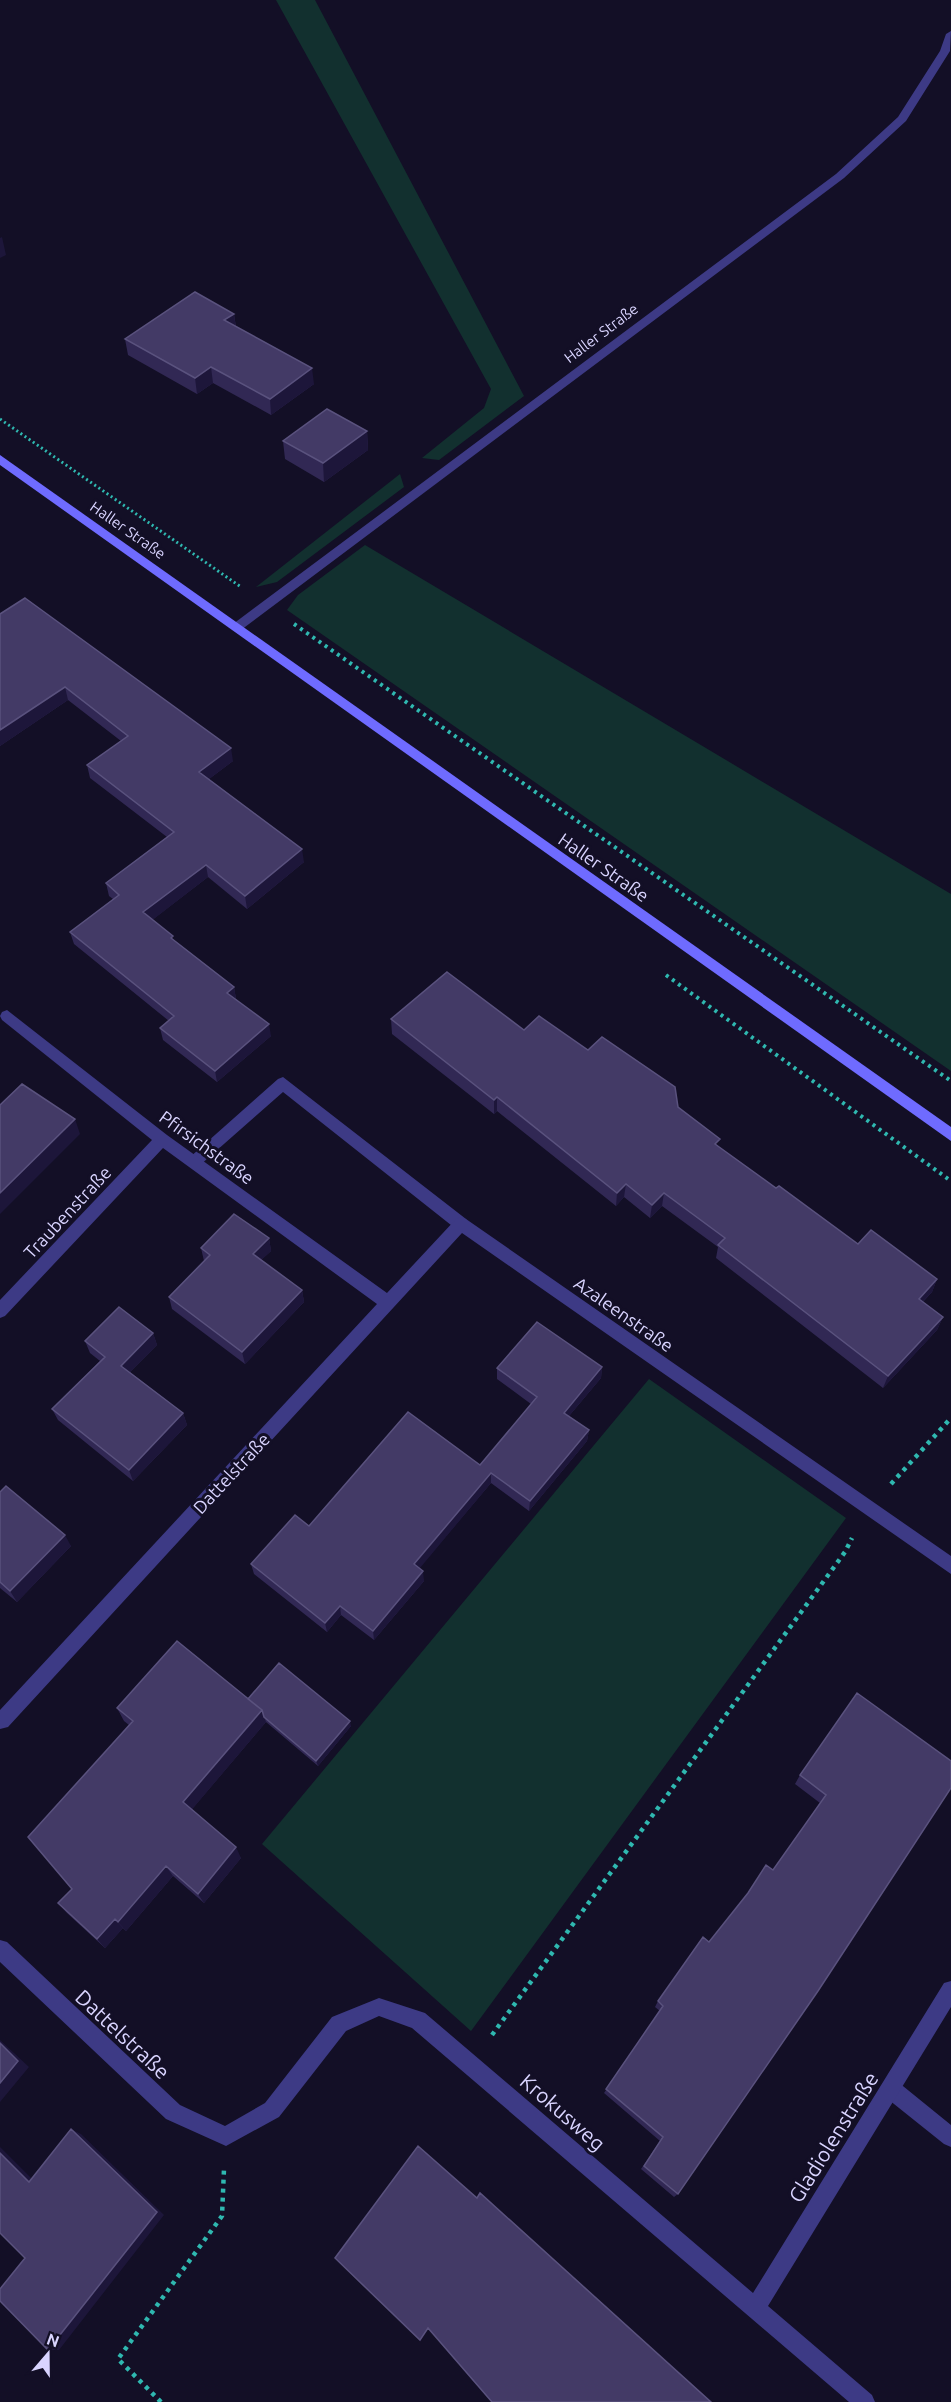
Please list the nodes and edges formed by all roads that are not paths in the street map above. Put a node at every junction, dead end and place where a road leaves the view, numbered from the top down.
1 (951, 34) edge
2 (0, 459) edge
3 (237, 627) junction
4 (7, 1016) dead end
5 (951, 1135) edge
6 (162, 1139) junction
7 (194, 1162) junction
8 (462, 1224) junction
9 (388, 1303) junction
10 (0, 1311) edge
11 (951, 1566) edge
12 (0, 1719) edge
13 (0, 1949) edge
14 (951, 1990) edge
15 (891, 2089) junction
16 (226, 2136) joint
17 (951, 2137) edge
18 (755, 2308) junction
19 (865, 2402) edge

1 - 3 street, Haller Straße
2 - 3 main road, Haller Straße
3 - 5 main road, Haller Straße
4 - 6 street, Pfirsichstraße
6 - 7 street, Pfirsichstraße
6 - 10 street, Traubenstraße
7 - 8 street, Azaleenstraße
7 - 9 street, Pfirsichstraße
8 - 9 street, Dattelstraße
8 - 11 street, Azaleenstraße
9 - 12 street, Dattelstraße
13 - 16 street, Dattelstraße
14 - 15 street, Gladiolenstraße
15 - 17 street
15 - 18 street, Gladiolenstraße
16 - 18 street, Krokusweg
18 - 19 street, Krokusweg

